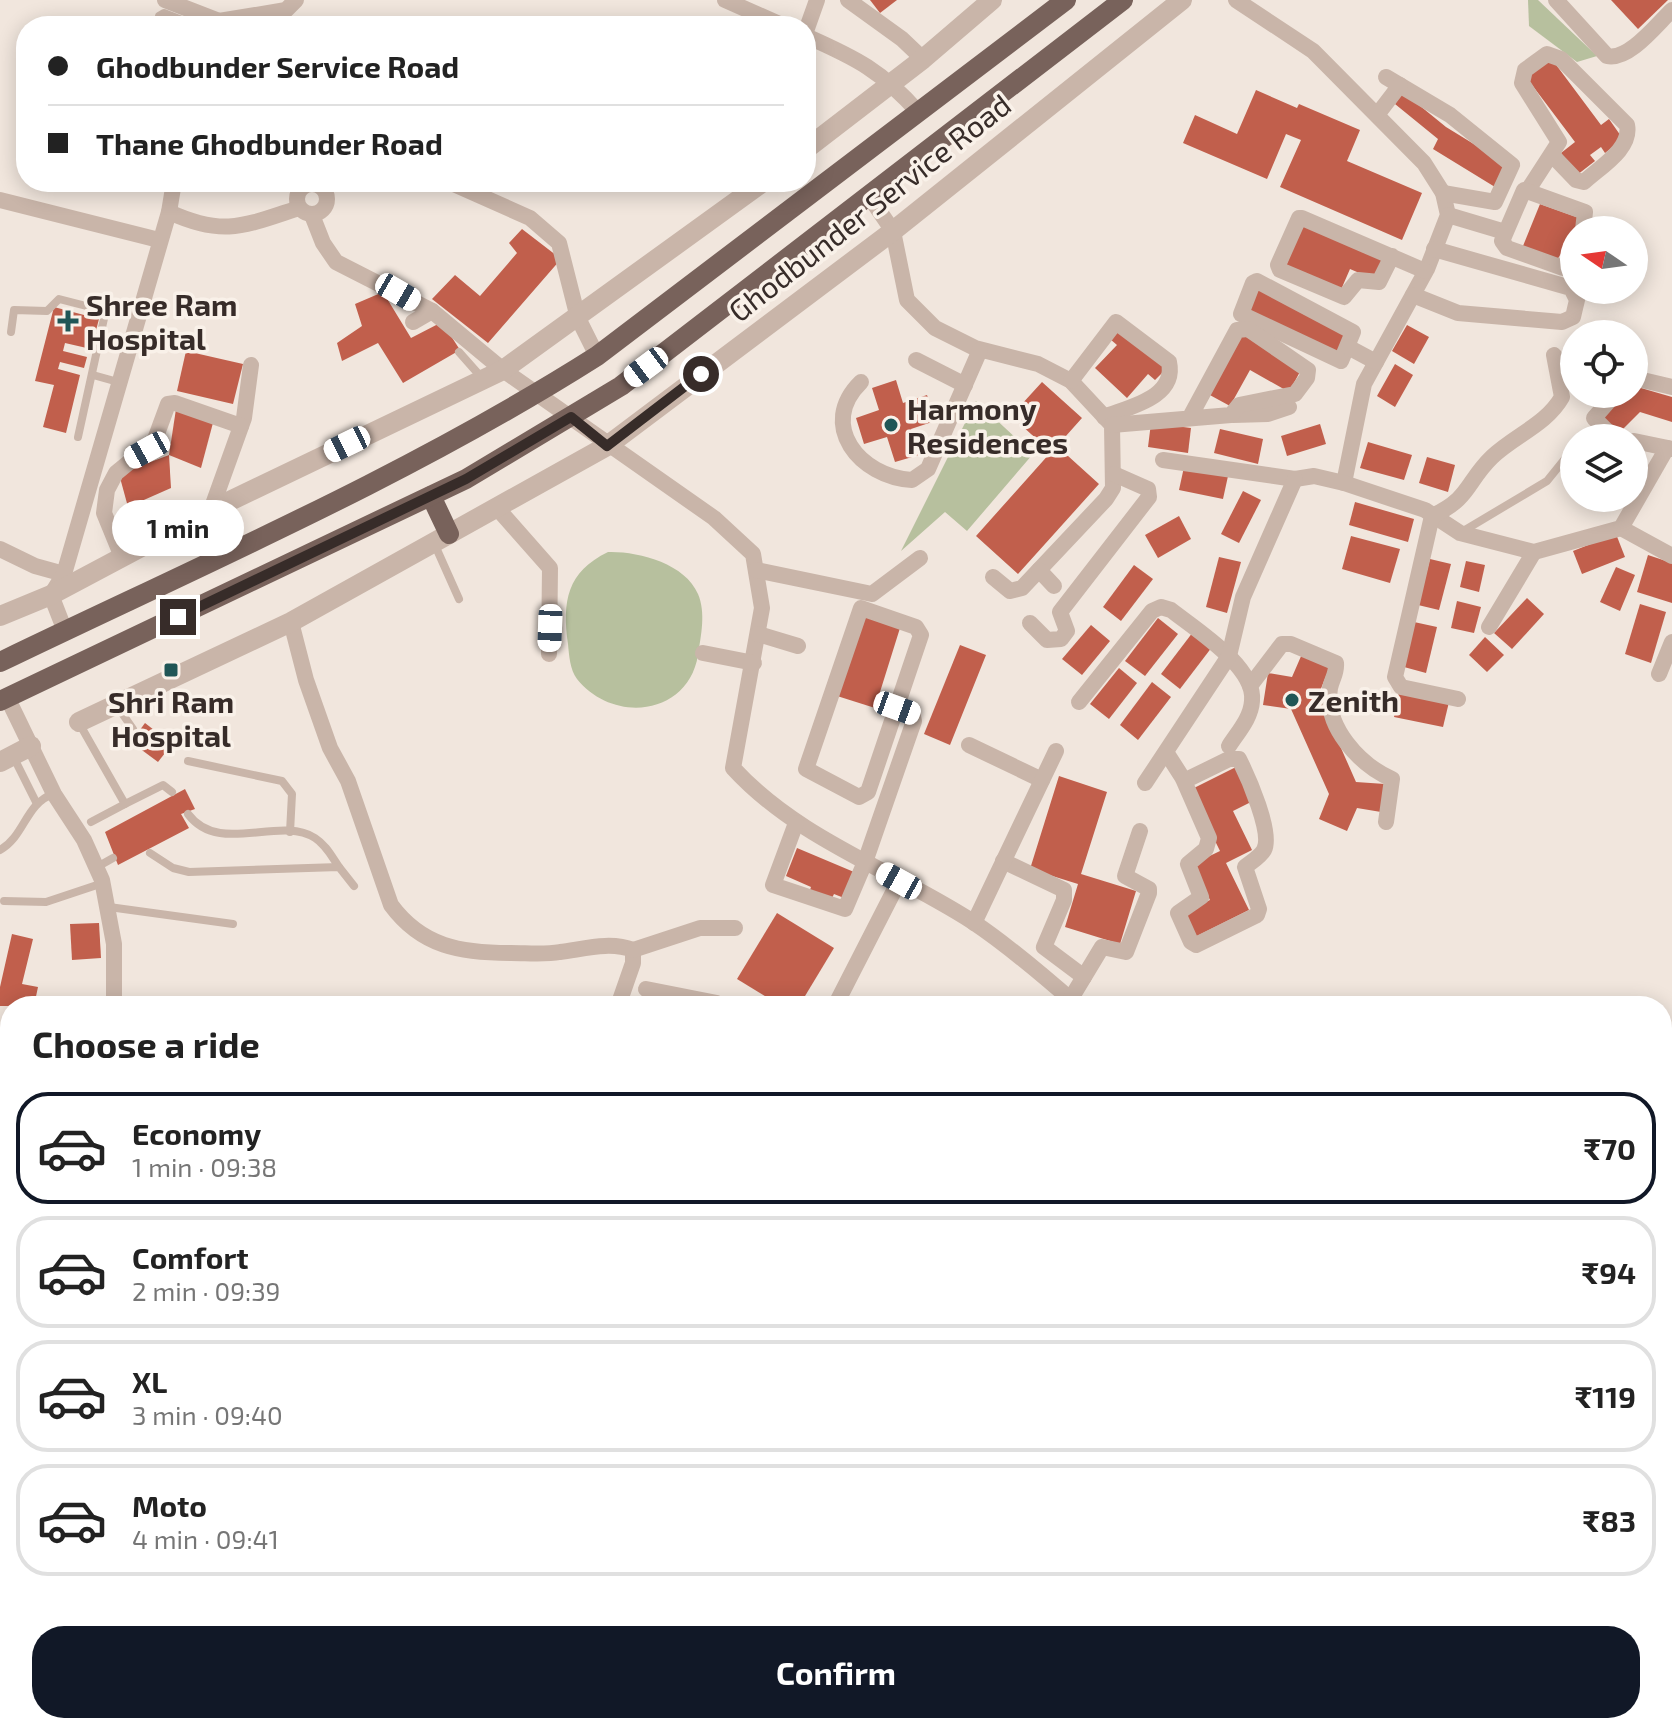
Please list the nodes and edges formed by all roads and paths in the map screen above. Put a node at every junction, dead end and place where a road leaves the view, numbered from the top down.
1 (165, 0) edge
2 (848, 0) edge
3 (992, 0) edge
4 (1066, 0) edge
5 (1123, 0) edge
6 (1182, 0) edge
7 (1236, 0) edge
8 (1556, 0) edge
9 (737, 2) edge
10 (1672, 10) edge
11 (290, 12) edge
12 (200, 16) edge
13 (266, 16) edge
14 (764, 16) edge
15 (816, 38) edge
16 (923, 59) junction
17 (891, 81) junction
18 (919, 113) junction
19 (1377, 115) junction
20 (816, 141) edge
21 (1552, 155) junction
22 (1528, 190) junction
23 (816, 191) edge
24 (172, 192) edge
25 (298, 192) edge
26 (326, 192) edge
27 (472, 192) edge
28 (747, 192) edge
29 (814, 192) edge
30 (1443, 193) junction
31 (869, 196) junction
32 (0, 200) edge
33 (306, 211) junction
34 (169, 212) junction
35 (1448, 215) junction
36 (1585, 216) edge
37 (893, 231) junction
38 (1505, 232) junction
39 (159, 240) junction
40 (1434, 249) junction
41 (1392, 256) junction
42 (1560, 266) edge
43 (1425, 271) junction
44 (1413, 295) junction
45 (432, 311) junction
46 (578, 318) junction
47 (413, 322) dead end
48 (11, 332) dead end
49 (1348, 347) junction
50 (980, 350) junction
51 (459, 352) dead end
52 (1554, 355) dead end
53 (597, 356) junction
54 (916, 360) dead end
55 (1376, 362) junction
56 (251, 365) dead end
57 (503, 370) junction
58 (93, 375) junction
59 (482, 378) junction
60 (1071, 381) junction
61 (1648, 381) edge
62 (118, 382) junction
63 (861, 382) dead end
64 (965, 385) junction
65 (1672, 387) edge
66 (538, 394) junction
67 (1289, 407) dead end
68 (1603, 408) edge
69 (1231, 415) junction
70 (571, 417) junction
71 (1190, 417) junction
72 (1108, 421) junction
73 (1600, 424) edge
74 (241, 426) junction
75 (78, 437) dead end
76 (1648, 444) edge
77 (607, 446) junction
78 (1669, 448) edge
79 (1163, 460) dead end
80 (1560, 465) edge
81 (1114, 474) junction
82 (1295, 479) junction
83 (1344, 483) junction
84 (431, 496) junction
85 (497, 508) junction
86 (211, 510) junction
87 (1432, 516) junction
88 (1621, 528) junction
89 (1460, 533) junction
90 (441, 539) junction
91 (0, 549) edge
92 (1534, 552) junction
93 (1672, 556) edge
94 (122, 557) junction
95 (920, 558) dead end
96 (756, 570) junction
97 (1039, 570) junction
98 (64, 574) junction
99 (993, 577) dead end
100 (1054, 586) dead end
101 (51, 595) junction
102 (459, 599) dead end
103 (0, 616) edge
104 (291, 622) junction
105 (1030, 623) dead end
106 (1489, 627) dead end
107 (65, 631) junction
108 (758, 634) junction
109 (1672, 642) edge
110 (798, 646) dead end
111 (703, 653) dead end
112 (549, 654) dead end
113 (1229, 656) junction
114 (0, 662) edge
115 (754, 663) junction
116 (1659, 674) dead end
117 (1250, 686) junction
118 (4, 699) edge
119 (1458, 699) dead end
120 (1079, 702) dead end
121 (116, 705) junction
122 (897, 708) junction
123 (79, 722) joint
124 (133, 729) dead end
125 (969, 745) dead end
126 (1229, 746) dead end
127 (1056, 751) dead end
128 (1166, 752) junction
129 (15, 754) edge
130 (188, 761) dead end
131 (1042, 780) junction
132 (1184, 781) junction
133 (1145, 783) dead end
134 (172, 792) dead end
135 (54, 794) junction
136 (36, 802) junction
137 (125, 804) junction
138 (190, 819) dead end
139 (91, 822) dead end
140 (1386, 822) dead end
141 (796, 823) junction
142 (1140, 831) dead end
143 (290, 832) junction
144 (0, 850) edge
145 (150, 853) dead end
146 (113, 858) dead end
147 (1003, 861) junction
148 (865, 862) junction
149 (339, 867) junction
150 (99, 875) junction
151 (899, 881) junction
152 (354, 886) dead end
153 (4, 901) dead end
154 (109, 907) junction
155 (974, 923) junction
156 (233, 924) dead end
157 (735, 928) dead end
158 (633, 956) junction
159 (1084, 977) junction
160 (114, 996) edge
161 (621, 996) edge
162 (647, 996) edge
163 (840, 996) edge
164 (1065, 996) edge
165 (1077, 996) edge

1 - 12 street
2 - 16 street
3 - 16 street
4 - 18 main road
5 - 31 main road
6 - 37 street, Ghodbunder Service Road
7 - 19 street
8 - 10 street
9 - 14 street
11 - 13 street
15 - 17 street
16 - 17 street
17 - 18 street
17 - 20 street
18 - 23 main road
19 - 30 street
19 - 30 street
21 - 21 street
21 - 22 street
22 - 36 street
22 - 38 street
24 - 34 street
25 - 33 street
26 - 33 street
27 - 46 street
28 - 46 street
29 - 53 main road
30 - 35 street
31 - 37 street
31 - 70 main road
32 - 39 street
33 - 34 street
33 - 45 street
34 - 39 street
35 - 38 street
35 - 40 street
37 - 50 street
37 - 77 street, Ghodbunder Service Road
38 - 42 street
39 - 62 street
40 - 43 street
40 - 44 street
41 - 41 street
41 - 43 street
43 - 44 street
44 - 55 street
45 - 47 street
45 - 57 street
46 - 53 street
46 - 57 street
48 - 58 lane
49 - 49 street
49 - 55 street
50 - 60 street
50 - 64 street
51 - 59 lane
52 - 87 street
53 - 66 main road
54 - 64 street
55 - 83 street
56 - 74 street
57 - 59 street
57 - 66 street
58 - 62 lane
58 - 75 lane
59 - 86 street
60 - 72 street
60 - 72 street
61 - 65 street
62 - 98 street
63 - 64 street
66 - 70 street
66 - 107 main road
67 - 69 street
68 - 73 street
69 - 71 street
69 - 71 street
70 - 77 street
70 - 84 main road
71 - 72 street
72 - 81 street
74 - 86 street
74 - 94 street
76 - 78 street
77 - 85 street, Ghodbunder Service Road
77 - 96 street
78 - 88 street
79 - 82 street
80 - 89 lane
81 - 97 street
81 - 105 street
82 - 83 street
82 - 113 street
83 - 87 street
84 - 90 main road
84 - 118 main road
85 - 90 street, Ghodbunder Service Road
85 - 112 street
86 - 94 street
87 - 89 street
87 - 119 street
88 - 92 street
88 - 93 street
89 - 92 street
90 - 102 lane
90 - 104 street, Ghodbunder Service Road
91 - 98 street
92 - 106 street
94 - 101 street
95 - 96 street
96 - 108 street
97 - 99 street
97 - 100 street
98 - 101 street
101 - 103 street
101 - 107 street
104 - 121 street, Ghodbunder Service Road
104 - 158 street
107 - 114 main road
108 - 110 street
108 - 115 street
109 - 116 street
111 - 115 street
113 - 117 street
113 - 120 street
113 - 128 street
115 - 141 street
117 - 126 street
117 - 140 street
118 - 129 street
121 - 123 street, Ghodbunder Service Road
121 - 124 lane
122 - 122 street
122 - 148 street
123 - 137 lane
125 - 131 street
127 - 131 street
128 - 132 street
128 - 133 street
129 - 135 street
129 - 136 lane
130 - 143 lane
131 - 147 street
132 - 132 street
134 - 137 lane
135 - 136 lane
135 - 150 street
136 - 144 lane
137 - 139 lane
138 - 143 lane
141 - 148 street
141 - 148 street
142 - 159 street
143 - 149 lane
145 - 149 lane
146 - 150 lane
147 - 155 street
147 - 159 street
148 - 151 street
149 - 152 lane
150 - 153 lane
150 - 154 street
151 - 155 street
151 - 163 street
154 - 156 lane
154 - 160 street
155 - 164 street
157 - 158 street
158 - 161 street
158 - 162 street
159 - 165 street

